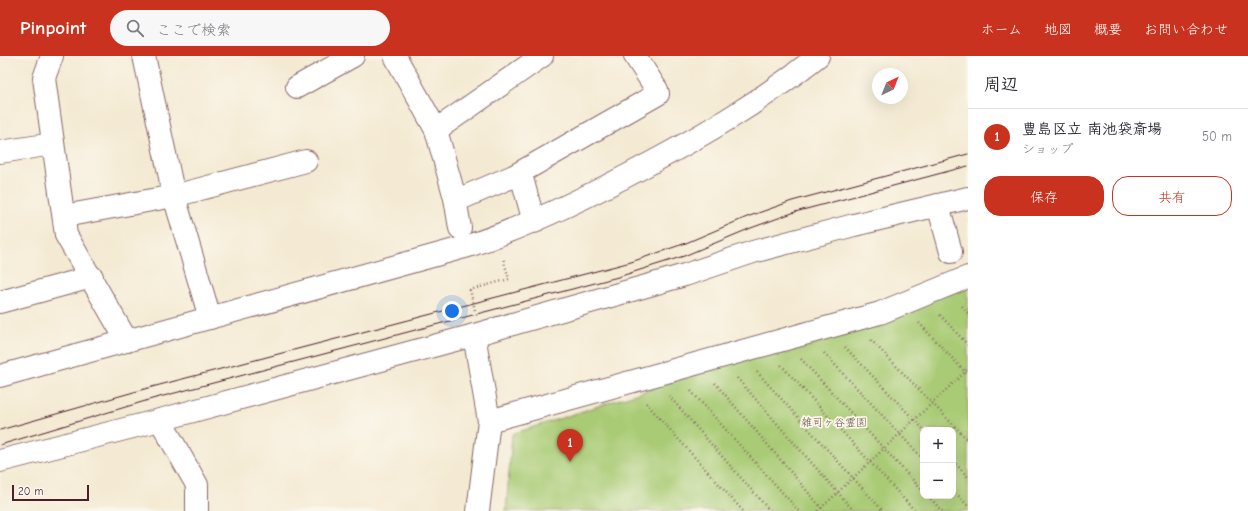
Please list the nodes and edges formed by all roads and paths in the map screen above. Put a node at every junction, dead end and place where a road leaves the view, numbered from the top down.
1 (52, 56) edge
2 (144, 56) edge
3 (353, 56) edge
4 (395, 56) edge
5 (542, 56) edge
6 (635, 56) edge
7 (818, 56) edge
8 (297, 87) dead end
9 (436, 130) junction
10 (53, 144) junction
11 (0, 152) edge
12 (306, 160) dead end
13 (514, 176) junction
14 (174, 196) junction
15 (456, 198) junction
16 (968, 198) edge
17 (938, 205) junction
18 (64, 216) junction
19 (534, 222) junction
20 (460, 228) dead end
21 (498, 236) junction
22 (951, 252) dead end
23 (92, 277) junction
24 (968, 277) edge
25 (0, 302) edge
26 (936, 311) dead end
27 (210, 318) junction
28 (852, 321) junction
29 (917, 321) dead end
30 (477, 334) junction
31 (127, 341) junction
32 (843, 345) dead end
33 (968, 345) edge
34 (824, 352) dead end
35 (801, 359) dead end
36 (776, 360) dead end
37 (754, 368) dead end
38 (968, 368) edge
39 (965, 372) junction
40 (968, 375) edge
41 (0, 376) edge
42 (736, 377) dead end
43 (712, 379) dead end
44 (689, 389) dead end
45 (665, 392) dead end
46 (643, 399) dead end
47 (932, 403) junction
48 (160, 420) junction
49 (489, 420) junction
50 (914, 420) junction
51 (921, 427) edge
52 (900, 434) junction
53 (968, 440) edge
54 (884, 449) junction
55 (920, 456) edge
56 (0, 461) edge
57 (870, 462) junction
58 (955, 463) edge
59 (968, 477) edge
60 (853, 478) junction
61 (920, 488) edge
62 (838, 493) junction
63 (956, 493) edge
64 (931, 499) edge
65 (968, 506) edge
66 (822, 508) junction
67 (197, 511) edge
68 (478, 511) edge
69 (743, 511) edge
70 (770, 511) edge
71 (799, 511) edge
72 (818, 511) edge
73 (824, 511) edge
74 (854, 511) edge
75 (883, 511) edge
76 (915, 511) edge
77 (942, 511) edge

1 - 10 street
2 - 14 street
3 - 8 street
4 - 9 street
5 - 9 street
6 - 13 street
7 - 19 street
9 - 15 street
10 - 11 street
10 - 18 street
12 - 14 street
13 - 15 street
13 - 19 street
14 - 18 street
14 - 27 street
15 - 20 street
16 - 17 street
17 - 22 street
17 - 30 street
18 - 23 street
19 - 21 street
21 - 27 street
21 - 30 path
23 - 25 street
23 - 31 street
24 - 28 street
26 - 33 path
27 - 31 street
28 - 47 path
28 - 49 street
29 - 39 path
30 - 48 street
30 - 49 street
31 - 41 street
32 - 50 path
34 - 52 path
35 - 54 path
36 - 57 path
37 - 60 path
38 - 39 path
39 - 40 path
39 - 47 path
42 - 62 path
43 - 66 path
44 - 71 path
45 - 70 path
46 - 69 path
47 - 50 path
47 - 53 path
48 - 56 street
48 - 67 street
49 - 68 street
50 - 51 path
50 - 52 path
52 - 54 path
52 - 55 path
54 - 57 path
54 - 61 path
57 - 60 path
57 - 76 path
58 - 59 path
60 - 62 path
60 - 75 path
62 - 66 path
62 - 74 path
63 - 65 path
64 - 77 path
66 - 72 path
66 - 73 path

